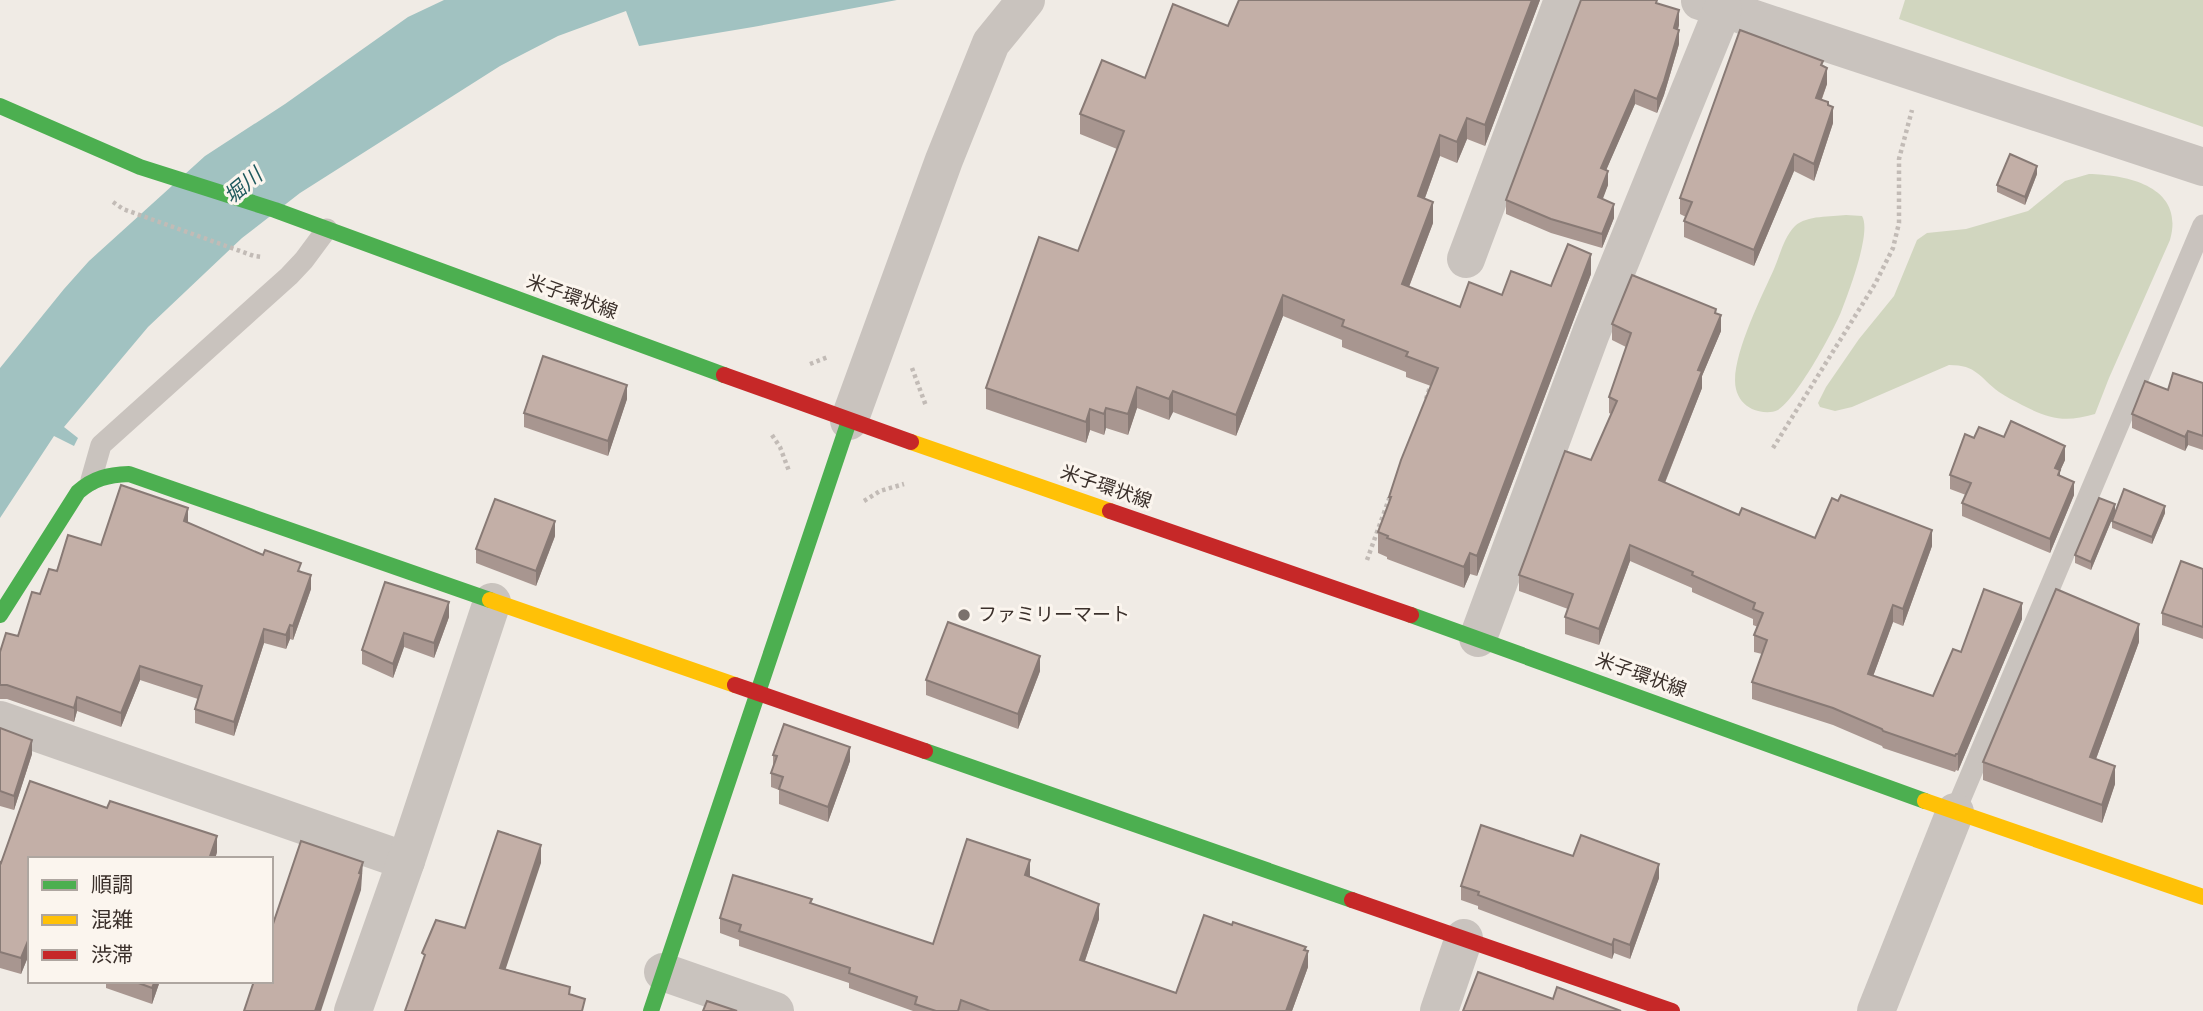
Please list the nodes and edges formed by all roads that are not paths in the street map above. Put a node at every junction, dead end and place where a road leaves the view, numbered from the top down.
1 (1026, 0) edge
2 (1563, 0) edge
3 (1710, 5) edge
4 (0, 106) edge
5 (2203, 167) edge
6 (2203, 225) edge
7 (327, 229) junction
8 (1466, 259) dead end
9 (849, 421) junction
10 (91, 480) junction
11 (492, 602) junction
12 (0, 615) edge
13 (1478, 638) junction
14 (758, 692) junction
15 (0, 720) edge
16 (1955, 812) junction
17 (406, 861) junction
18 (2203, 897) edge
19 (1464, 938) junction
20 (663, 972) junction
21 (353, 1011) edge
22 (652, 1011) edge
23 (775, 1011) edge
24 (1439, 1011) edge
25 (1672, 1011) edge
26 (1876, 1011) edge

1 - 9 street
2 - 8 street
3 - 5 street
3 - 13 street
4 - 7 street, 米子環状線
6 - 16 lane
7 - 9 street, 米子環状線
7 - 10 lane
9 - 13 street, 米子環状線
9 - 14 street
10 - 11 street
10 - 12 street
11 - 14 street
11 - 17 street
13 - 16 street, 米子環状線
14 - 19 street
14 - 20 street
15 - 17 street
16 - 18 street, 米子環状線
16 - 26 street
17 - 21 street
19 - 24 street
19 - 25 street
20 - 22 street
20 - 23 street

